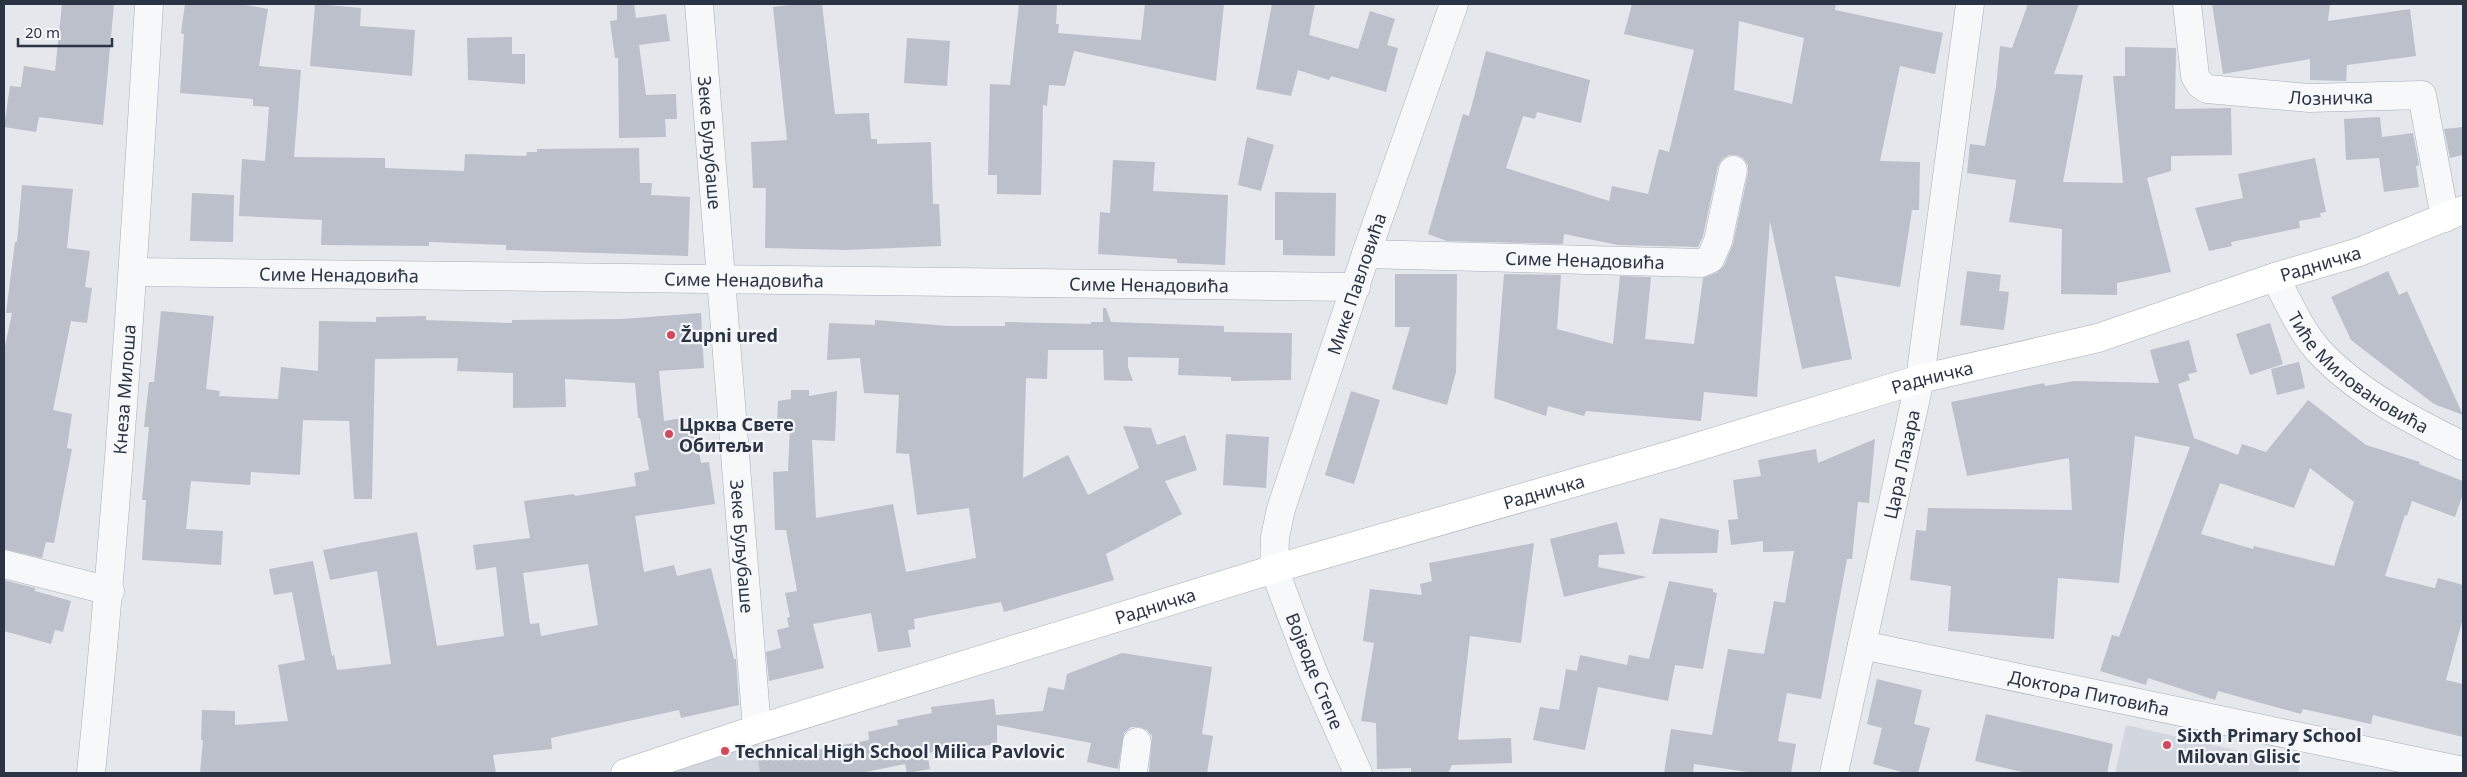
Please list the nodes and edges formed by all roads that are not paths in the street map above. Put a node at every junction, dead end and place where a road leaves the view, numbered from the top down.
1 (150, 4) edge
2 (699, 4) edge
3 (1454, 4) edge
4 (1970, 4) edge
5 (2187, 4) edge
6 (1733, 170) dead end
7 (2454, 214) edge
8 (1366, 254) junction
9 (133, 272) junction
10 (2276, 277) junction
11 (720, 280) junction
12 (1356, 287) junction
13 (1920, 379) junction
14 (2463, 446) edge
15 (4, 564) edge
16 (1274, 568) junction
17 (110, 591) junction
18 (1862, 645) junction
19 (757, 729) junction
20 (1137, 742) dead end
21 (2463, 771) edge
22 (91, 773) edge
23 (625, 773) edge
24 (1132, 773) edge
25 (1358, 773) edge
26 (1834, 773) edge

1 - 9 street, Кнеза Милоша
2 - 11 street, Зеке Буљубаше
3 - 8 street, Мике Павловића
4 - 13 street, Цара Лазара
5 - 7 street, Лозничка
6 - 8 street, Симе Ненадовића
7 - 10 street, Радничка
8 - 12 street, Мике Павловића
9 - 11 street, Симе Ненадовића
9 - 17 street, Кнеза Милоша
10 - 13 street, Радничка
10 - 14 street, Тиће Миловановића
11 - 12 street, Симе Ненадовића
11 - 19 street, Зеке Буљубаше
12 - 16 street, Мике Павловића
13 - 16 street, Радничка
13 - 18 street, Цара Лазара
15 - 17 street
16 - 19 street, Радничка
16 - 25 street, Војводе Степе
17 - 22 street, Кнеза Милоша
18 - 21 street, Доктора Питовића
18 - 26 street, Цара Лазара
19 - 23 street, Радничка
20 - 24 street

